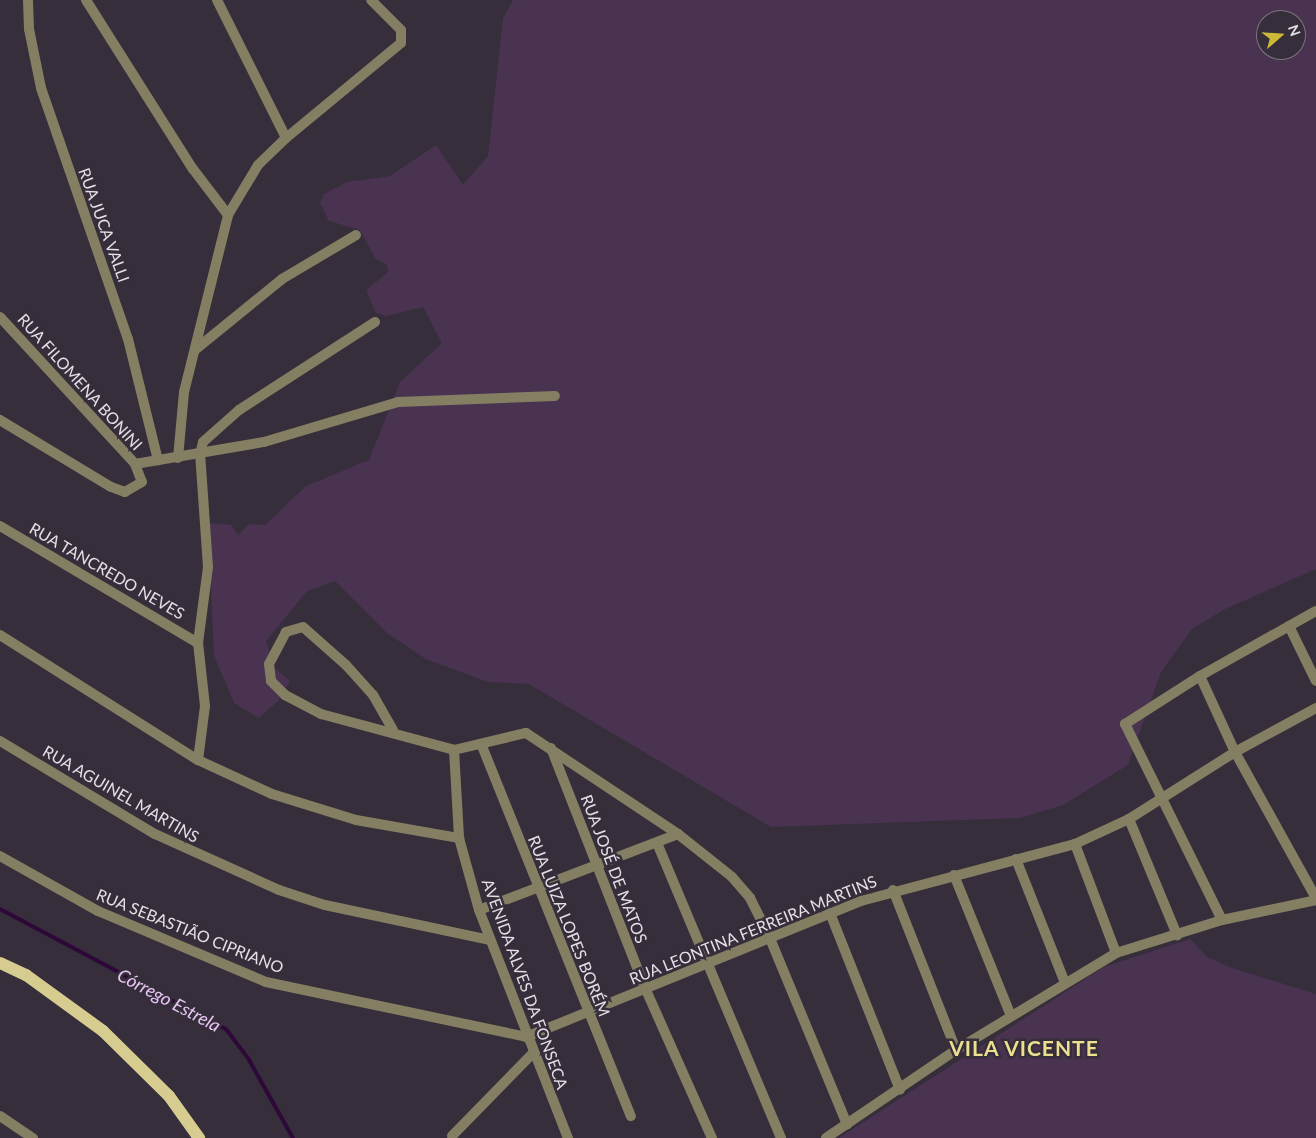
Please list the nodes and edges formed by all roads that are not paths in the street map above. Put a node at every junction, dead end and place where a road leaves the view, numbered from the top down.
1 (28, 0) edge
2 (86, 0) edge
3 (217, 0) edge
4 (370, 0) edge
5 (286, 138) junction
6 (228, 215) junction
7 (356, 235) dead end
8 (0, 317) edge
9 (375, 322) dead end
10 (195, 350) junction
11 (554, 396) dead end
12 (0, 420) edge
13 (200, 454) junction
14 (178, 458) junction
15 (158, 460) junction
16 (135, 464) junction
17 (0, 526) edge
18 (1316, 612) edge
19 (1289, 626) junction
20 (0, 635) edge
21 (198, 643) junction
22 (1200, 676) junction
23 (1316, 681) edge
24 (1316, 708) edge
25 (393, 730) junction
26 (0, 741) edge
27 (482, 746) junction
28 (551, 748) junction
29 (454, 750) junction
30 (1235, 752) junction
31 (198, 760) junction
32 (1163, 798) junction
33 (1129, 819) junction
34 (678, 834) junction
35 (459, 838) junction
36 (656, 843) junction
37 (1075, 844) junction
38 (0, 856) edge
39 (1016, 859) junction
40 (596, 868) junction
41 (954, 875) junction
42 (537, 889) junction
43 (893, 890) junction
44 (1316, 899) edge
45 (479, 910) junction
46 (830, 913) junction
47 (1222, 920) junction
48 (1177, 935) junction
49 (769, 936) junction
50 (489, 940) junction
51 (1116, 952) junction
52 (0, 963) edge
53 (704, 964) junction
54 (1065, 983) junction
55 (646, 990) junction
56 (587, 1014) junction
57 (1012, 1016) junction
58 (526, 1037) junction
59 (956, 1050) junction
60 (532, 1054) junction
61 (900, 1090) junction
62 (0, 1116) edge
63 (631, 1116) dead end
64 (847, 1124) junction
65 (452, 1136) dead end
66 (33, 1138) edge
67 (199, 1138) edge
68 (568, 1138) edge
69 (712, 1138) edge
70 (781, 1138) edge
71 (826, 1138) edge

1 - 15 street, RUA JUCA VALLI
2 - 6 street
3 - 5 street
4 - 5 street
5 - 6 street
6 - 10 street
7 - 10 street
8 - 16 street, RUA FILOMENA BONINI
9 - 13 street
10 - 14 street
11 - 13 street
12 - 16 street, RUA FILOMENA BONINI
13 - 14 street
13 - 21 street
14 - 15 street
15 - 16 street
17 - 21 street, RUA TANCREDO NEVES
18 - 19 street
19 - 22 street
19 - 23 street
20 - 31 street
21 - 31 street
22 - 30 street
22 - 32 street
24 - 30 street, RUA LEONTINA FERREIRA MARTINS
25 - 25 street
25 - 29 street
26 - 50 street, RUA AGUINEL MARTINS
27 - 28 street
27 - 29 street
27 - 42 street, RUA LUIZA LOPES BORÉM
28 - 34 street
28 - 40 street, RUA JOSÉ DE MATOS
29 - 35 street, AVENIDA ALVES DA FONSECA
30 - 32 street, RUA LEONTINA FERREIRA MARTINS
30 - 44 street
31 - 35 street
32 - 33 street, RUA LEONTINA FERREIRA MARTINS
32 - 47 street
33 - 37 street, RUA LEONTINA FERREIRA MARTINS
33 - 48 street
34 - 36 street
34 - 49 street
35 - 45 street, AVENIDA ALVES DA FONSECA
36 - 40 street
36 - 53 street
37 - 39 street, RUA LEONTINA FERREIRA MARTINS
37 - 51 street
38 - 58 street, RUA SEBASTIÃO CIPRIANO
39 - 41 street, RUA LEONTINA FERREIRA MARTINS
39 - 54 street
40 - 42 street
40 - 55 street, RUA JOSÉ DE MATOS
41 - 43 street, RUA LEONTINA FERREIRA MARTINS
41 - 57 street
42 - 45 street
42 - 56 street, RUA LUIZA LOPES BORÉM
43 - 46 street, RUA LEONTINA FERREIRA MARTINS
43 - 59 street
44 - 47 street
45 - 50 street, AVENIDA ALVES DA FONSECA
46 - 49 street, RUA LEONTINA FERREIRA MARTINS
46 - 61 street
47 - 48 street
48 - 51 street
49 - 53 street, RUA LEONTINA FERREIRA MARTINS
49 - 64 street
50 - 58 street, AVENIDA ALVES DA FONSECA
51 - 54 street
52 - 67 main road
53 - 55 street, RUA LEONTINA FERREIRA MARTINS
53 - 70 street
54 - 57 street
55 - 56 street, RUA LEONTINA FERREIRA MARTINS
55 - 69 street, RUA JOSÉ DE MATOS
56 - 58 street, RUA LEONTINA FERREIRA MARTINS
56 - 63 street, RUA LUIZA LOPES BORÉM
57 - 59 street
58 - 60 street, AVENIDA ALVES DA FONSECA
59 - 61 street
60 - 65 street
60 - 68 street, AVENIDA ALVES DA FONSECA
61 - 64 street
62 - 66 street
64 - 71 street

